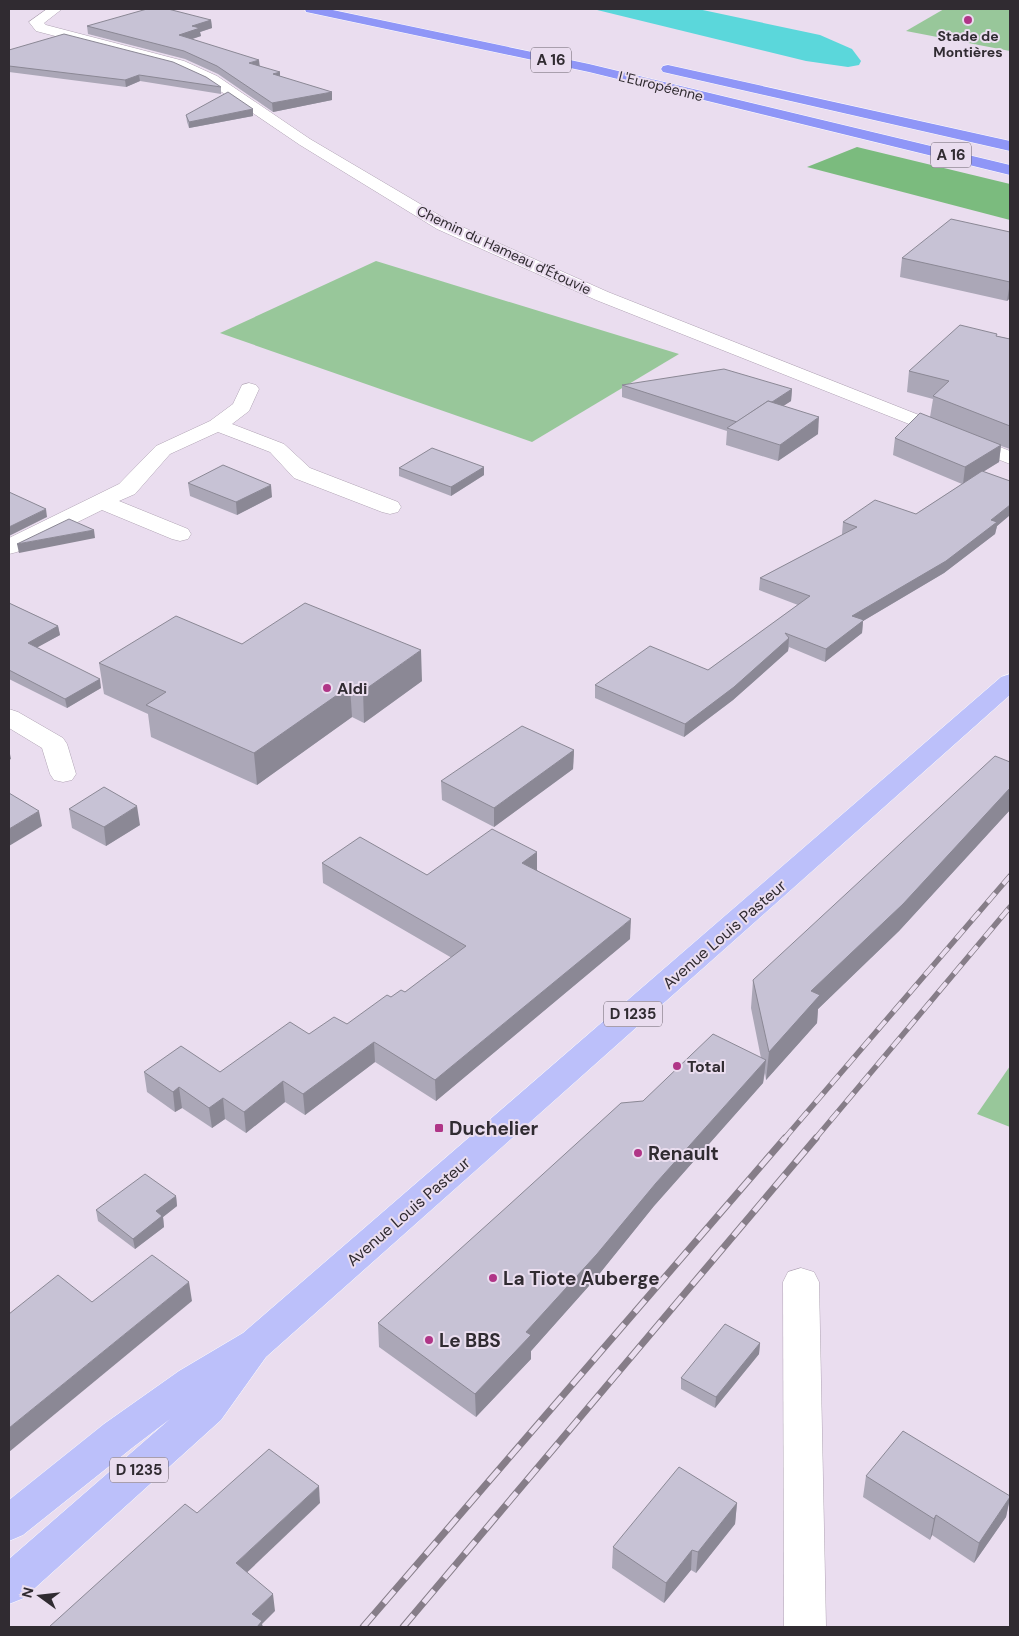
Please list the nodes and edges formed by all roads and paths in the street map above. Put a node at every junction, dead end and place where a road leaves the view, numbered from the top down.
1 (55, 9) edge
2 (311, 9) edge
3 (655, 66) dead end
4 (1010, 146) edge
5 (1010, 170) edge
6 (249, 389) dead end
7 (217, 425) junction
8 (1010, 458) edge
9 (102, 502) junction
10 (390, 507) dead end
11 (180, 534) dead end
12 (9, 547) edge
13 (1010, 682) edge
14 (9, 717) edge
15 (62, 774) dead end
16 (801, 1282) dead end
17 (256, 1344) junction
18 (9, 1523) edge
19 (9, 1585) edge
20 (805, 1627) edge

1 - 8 street, Chemin du Hameau d'Étouvie
2 - 5 highway, L'Européenne / A 16
3 - 4 highway, L'Européenne / A 16
6 - 7 street
7 - 9 street
7 - 10 street
9 - 11 street
9 - 12 street
13 - 17 main road, Avenue Louis Pasteur / D 1235
14 - 15 street
16 - 20 street
17 - 18 main road, Avenue Louis Pasteur / D 1235
17 - 19 main road, Avenue Louis Pasteur / D 1235

